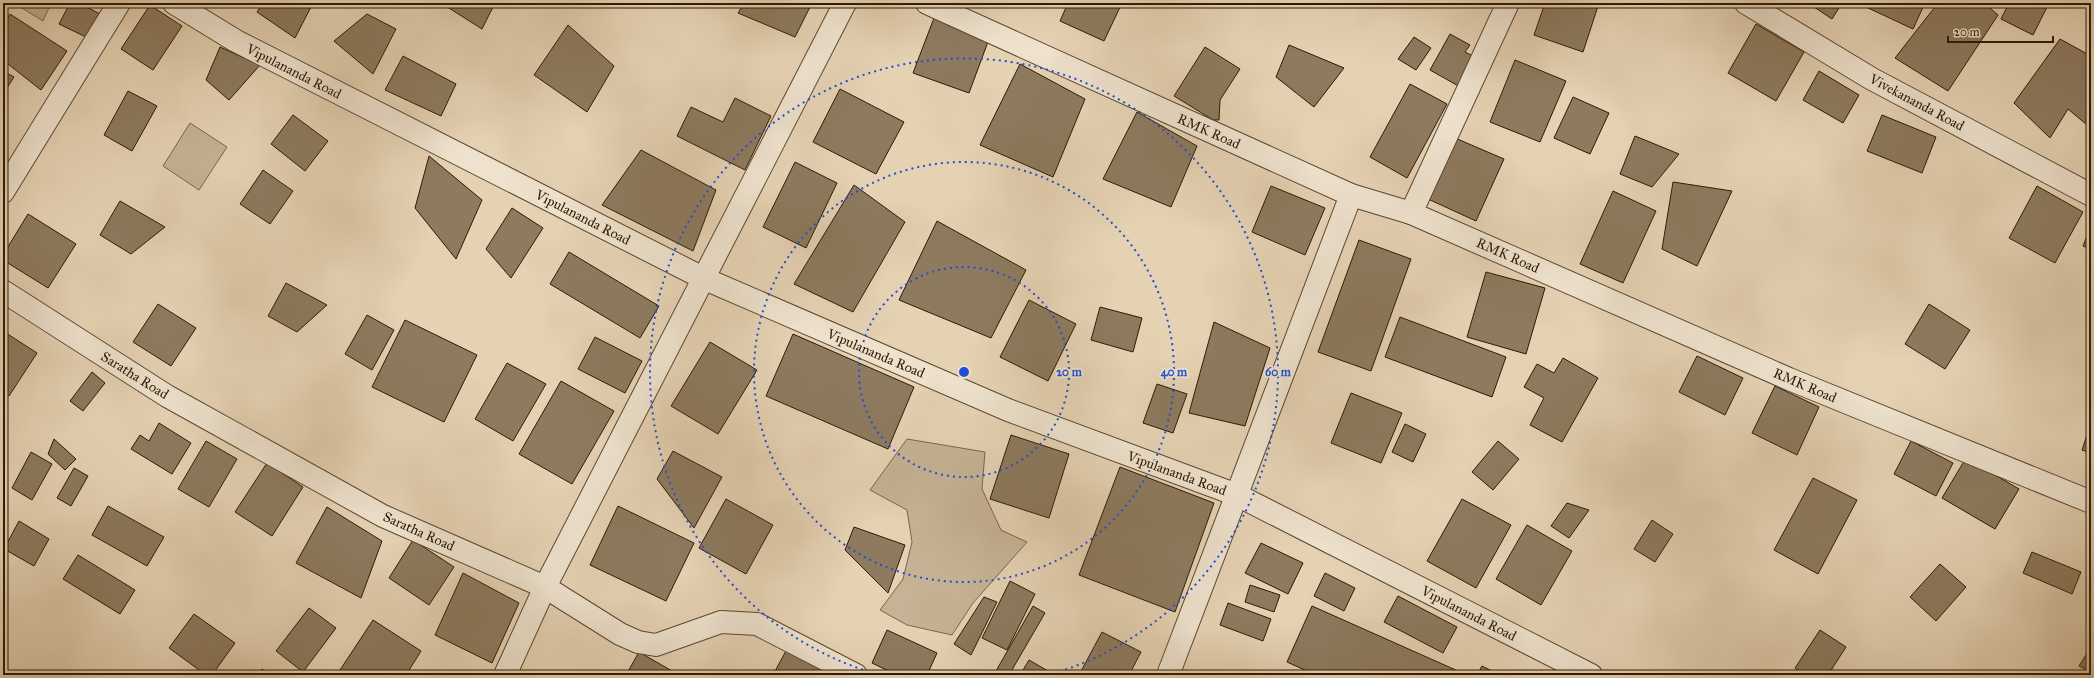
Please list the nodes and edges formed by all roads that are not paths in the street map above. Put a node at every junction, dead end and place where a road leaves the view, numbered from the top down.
1 (120, 3) edge
2 (174, 3) edge
3 (845, 3) edge
4 (927, 3) edge
5 (1508, 3) edge
6 (1746, 3) edge
7 (3, 192) edge
8 (1352, 195) junction
9 (2091, 195) edge
10 (1412, 213) junction
11 (704, 279) junction
12 (3, 291) edge
13 (1236, 495) junction
14 (2091, 502) edge
15 (545, 587) junction
16 (505, 675) edge
17 (856, 675) edge
18 (1168, 675) edge
19 (1591, 675) edge

1 - 7 street
2 - 11 street, Vipulananda Road
3 - 11 street
4 - 8 street, RMK Road
5 - 10 street
6 - 9 street, Vivekananda Road
8 - 10 street, RMK Road
8 - 13 street
10 - 14 street, RMK Road
11 - 13 street, Vipulananda Road
11 - 15 street
12 - 15 street, Saratha Road
13 - 18 street
13 - 19 street, Vipulananda Road
15 - 16 street
15 - 17 street, Saratha Road

